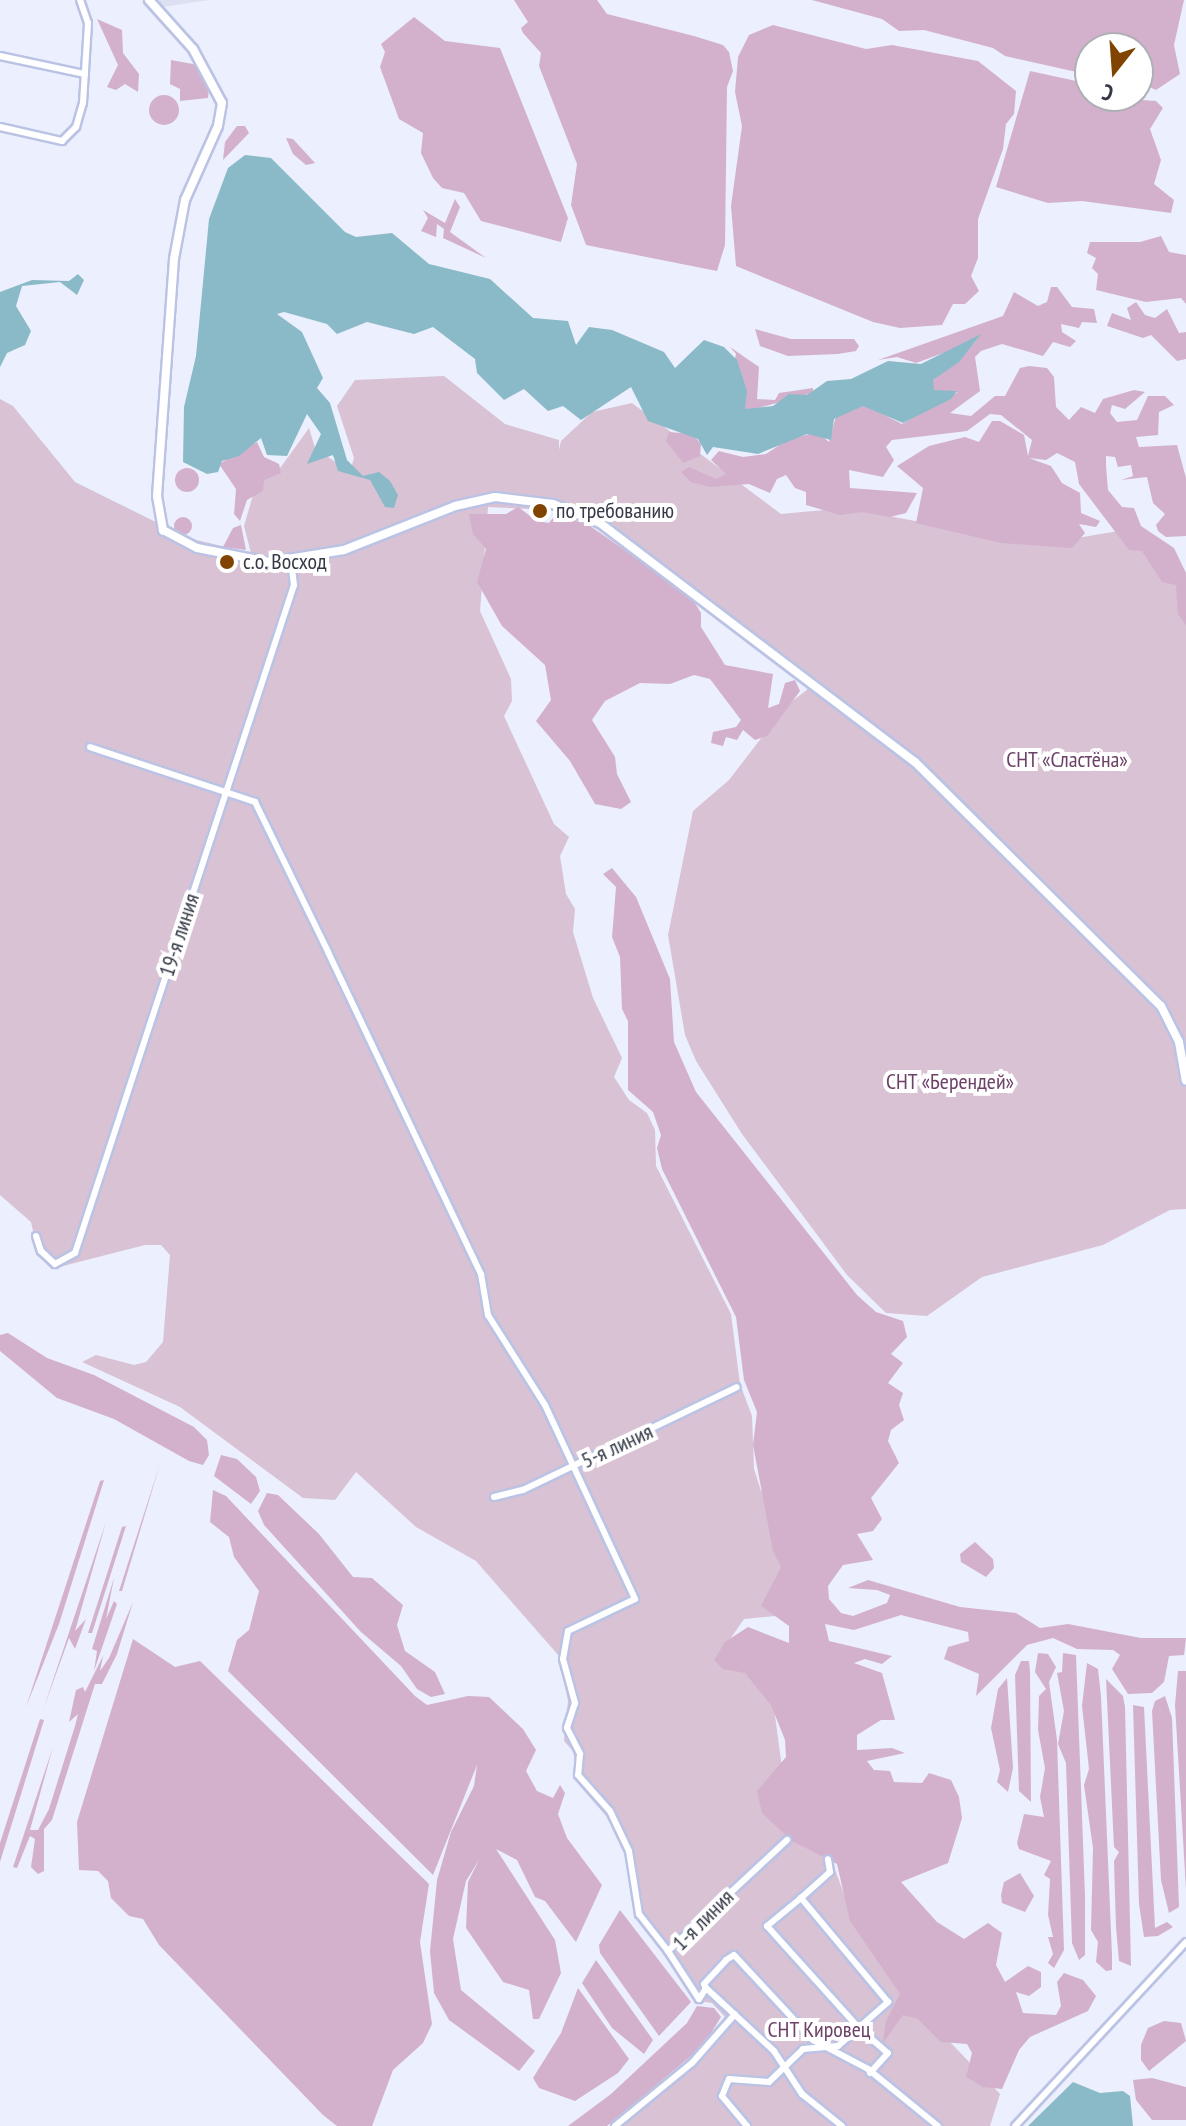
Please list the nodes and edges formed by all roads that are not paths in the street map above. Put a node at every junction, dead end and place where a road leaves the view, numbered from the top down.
1 (80, 0) edge
2 (149, 0) edge
3 (0, 56) edge
4 (85, 74) junction
5 (1, 128) edge
6 (0, 139) edge
7 (291, 561) junction
8 (90, 747) dead end
9 (226, 791) junction
10 (1186, 1080) edge
11 (36, 1236) dead end
12 (737, 1387) dead end
13 (572, 1467) junction
14 (494, 1497) dead end
15 (787, 1840) dead end
16 (828, 1859) dead end
17 (801, 1898) junction
18 (1186, 1942) edge
19 (668, 1951) junction
20 (706, 1988) junction
21 (735, 2014) junction
22 (859, 2028) junction
23 (829, 2048) junction
24 (786, 2068) junction
25 (870, 2073) junction
26 (615, 2126) edge
27 (747, 2126) edge
28 (842, 2126) edge
29 (938, 2126) edge
30 (1015, 2126) edge

1 - 4 street
2 - 7 street
3 - 4 street
4 - 5 street
5 - 6 street
7 - 9 street, 19-я линия
7 - 10 street
8 - 9 street
9 - 11 street, 19-я линия
9 - 13 street
12 - 13 street, 5-я линия
13 - 14 street, 5-я линия
13 - 19 street
15 - 19 street, 1-я линия
16 - 17 street
17 - 22 street
17 - 22 street
18 - 30 street
19 - 20 street, 1-я линия
20 - 21 street
20 - 23 street
21 - 24 street
21 - 26 street
22 - 23 street
22 - 25 street
23 - 24 street
23 - 25 street
24 - 27 street
24 - 28 street
25 - 29 street

